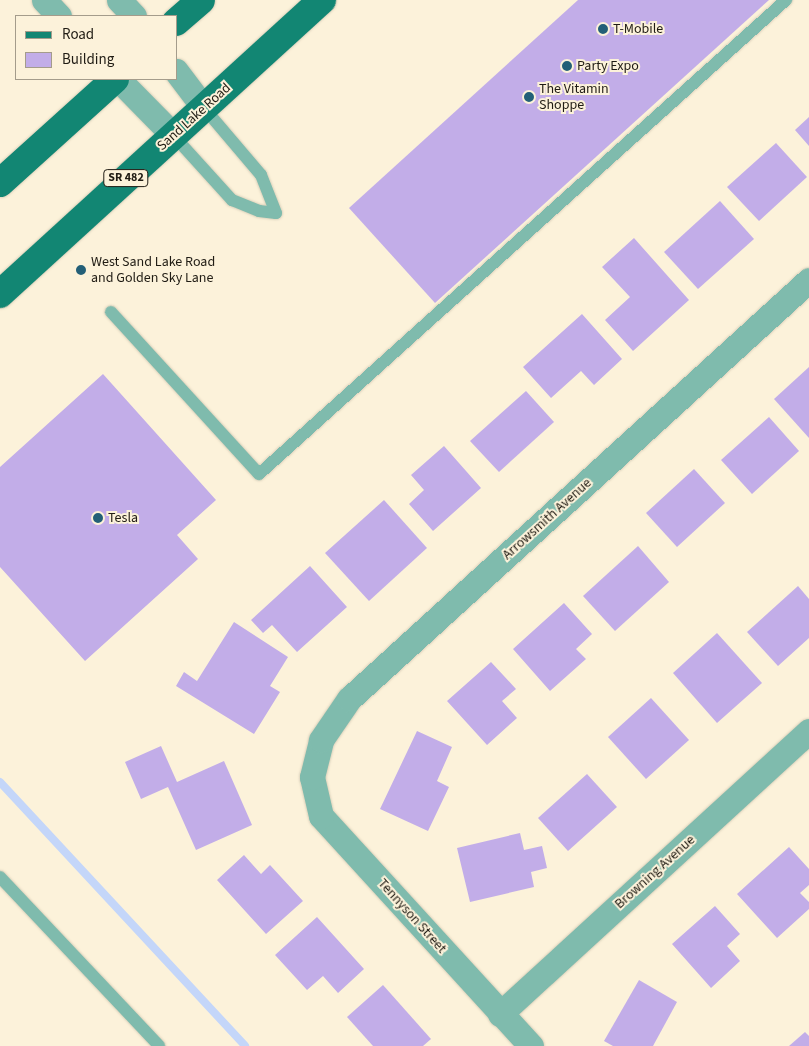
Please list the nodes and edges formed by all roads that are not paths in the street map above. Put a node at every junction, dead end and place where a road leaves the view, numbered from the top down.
1 (44, 0) edge
2 (119, 0) edge
3 (201, 0) edge
4 (322, 0) edge
5 (786, 0) edge
6 (58, 15) edge
7 (133, 15) edge
8 (178, 20) edge
9 (178, 74) edge
10 (114, 80) edge
11 (119, 80) edge
12 (204, 108) junction
13 (173, 135) junction
14 (0, 183) edge
15 (809, 280) edge
16 (0, 294) edge
17 (110, 312) dead end
18 (809, 731) edge
19 (312, 776) joint
20 (0, 877) edge
21 (500, 1014) junction
22 (159, 1046) edge
23 (531, 1046) edge

1 - 6 street
2 - 7 street
3 - 8 main road
4 - 12 main road, Sand Lake Road / SR 482
5 - 17 lane
9 - 12 street
10 - 14 main road
11 - 13 street
12 - 13 main road, Sand Lake Road / SR 482
12 - 13 lane
13 - 16 main road, Sand Lake Road / SR 482
15 - 19 street, Arrowsmith Avenue
18 - 21 street, Browning Avenue
19 - 21 street, Tennyson Street
20 - 22 lane
21 - 23 street, Tennyson Street

